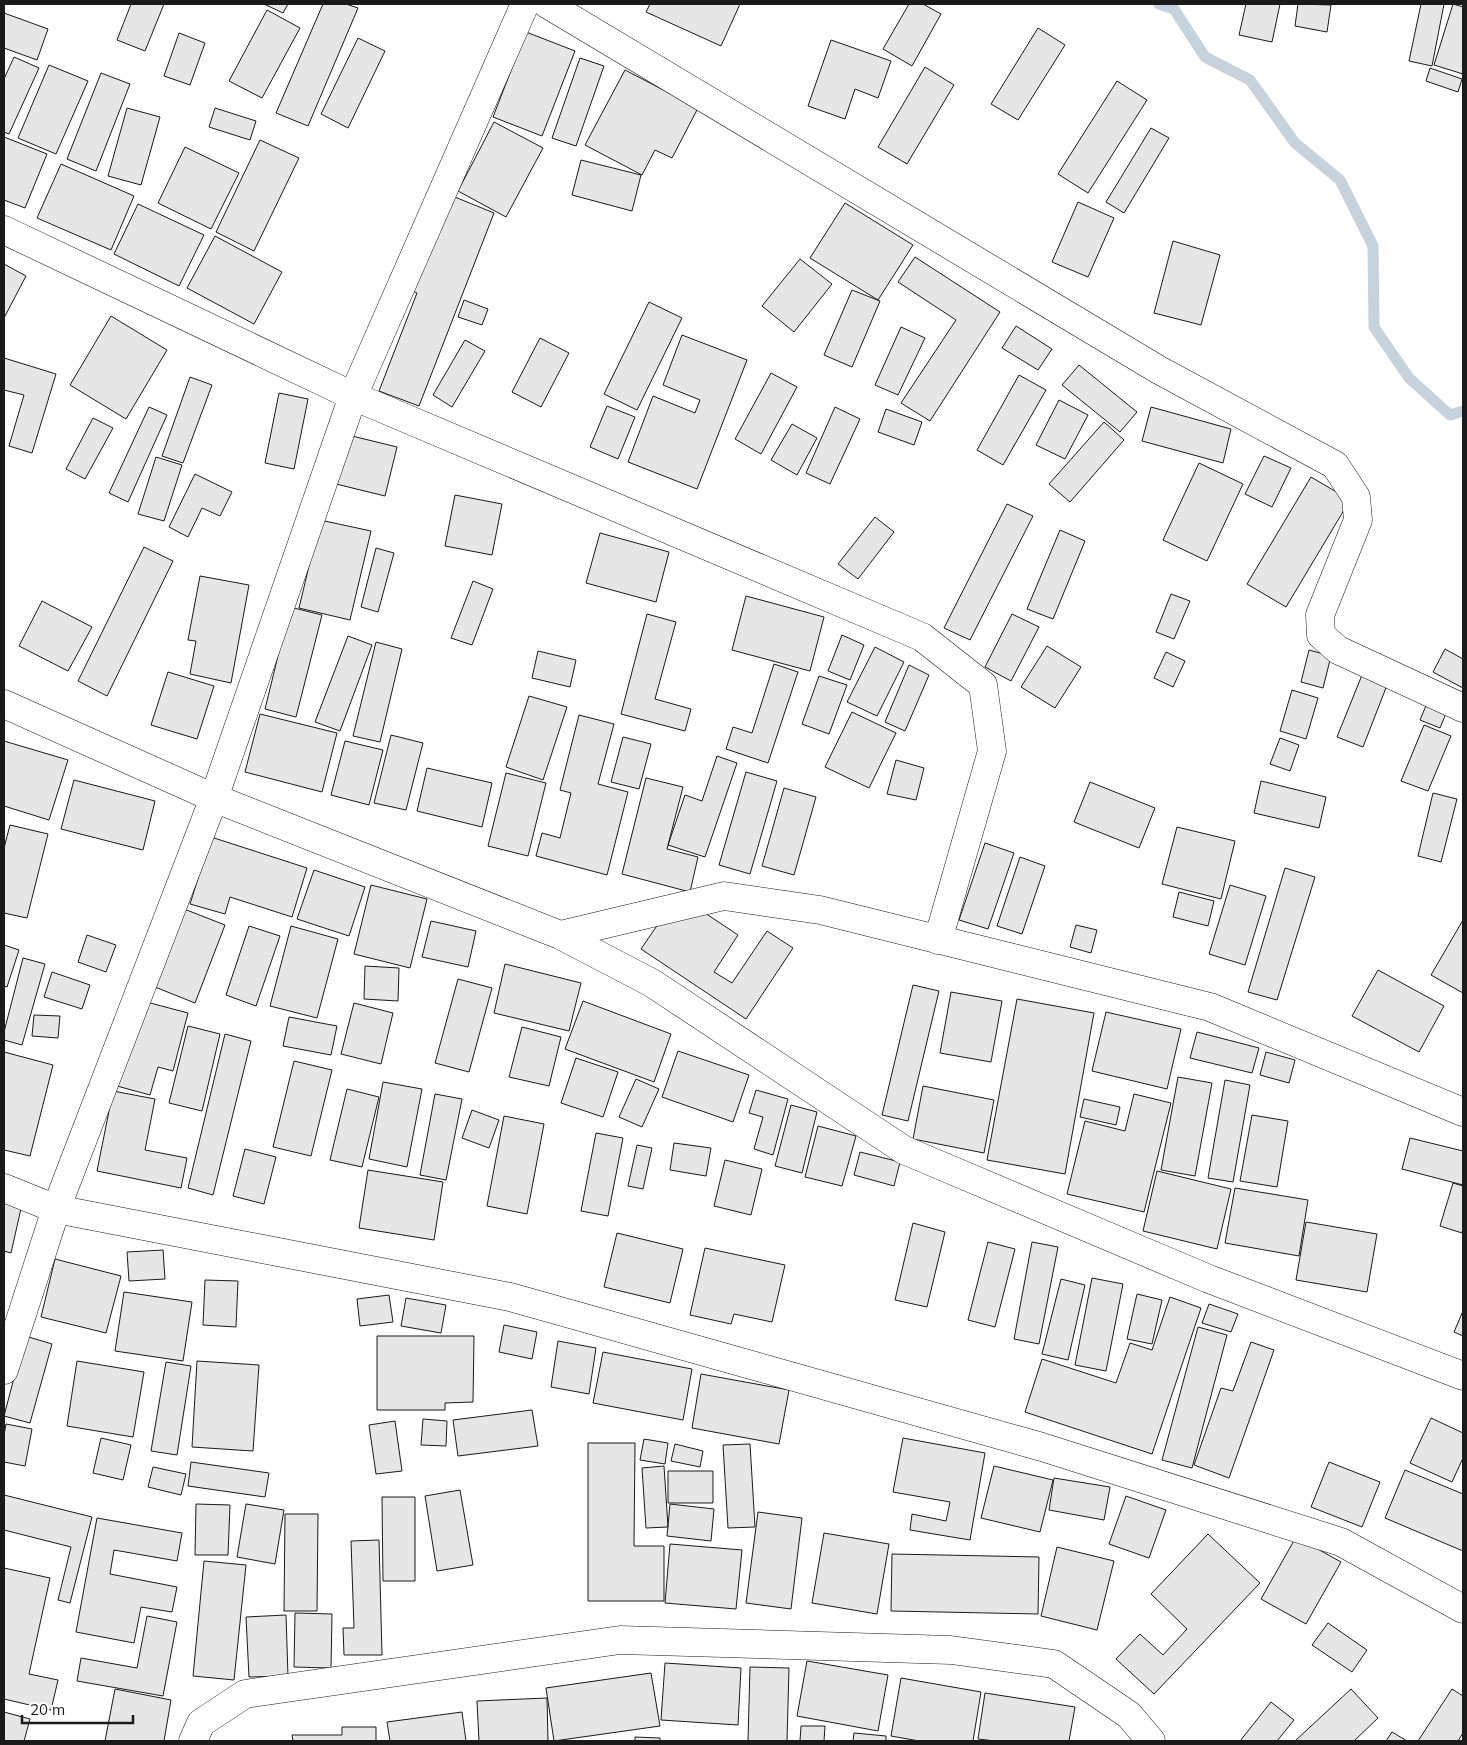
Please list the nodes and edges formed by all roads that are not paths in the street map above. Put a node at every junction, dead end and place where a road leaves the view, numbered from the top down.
1 (525, 4) edge
2 (547, 4) edge
3 (4, 230) edge
4 (354, 396) junction
5 (4, 704) edge
6 (1463, 708) edge
7 (214, 798) junction
8 (560, 935) junction
9 (938, 940) junction
10 (1463, 1112) edge
11 (4, 1188) edge
12 (56, 1209) junction
13 (4, 1370) edge
14 (1463, 1376) edge
15 (1463, 1609) edge
16 (193, 1741) edge
17 (1151, 1741) edge

1 - 4 street
2 - 6 street
3 - 4 street
4 - 7 street
4 - 9 street
5 - 7 street
7 - 8 street
7 - 12 street
8 - 9 street
8 - 14 street
9 - 10 street
11 - 12 street
12 - 13 street
12 - 15 street
16 - 17 street

